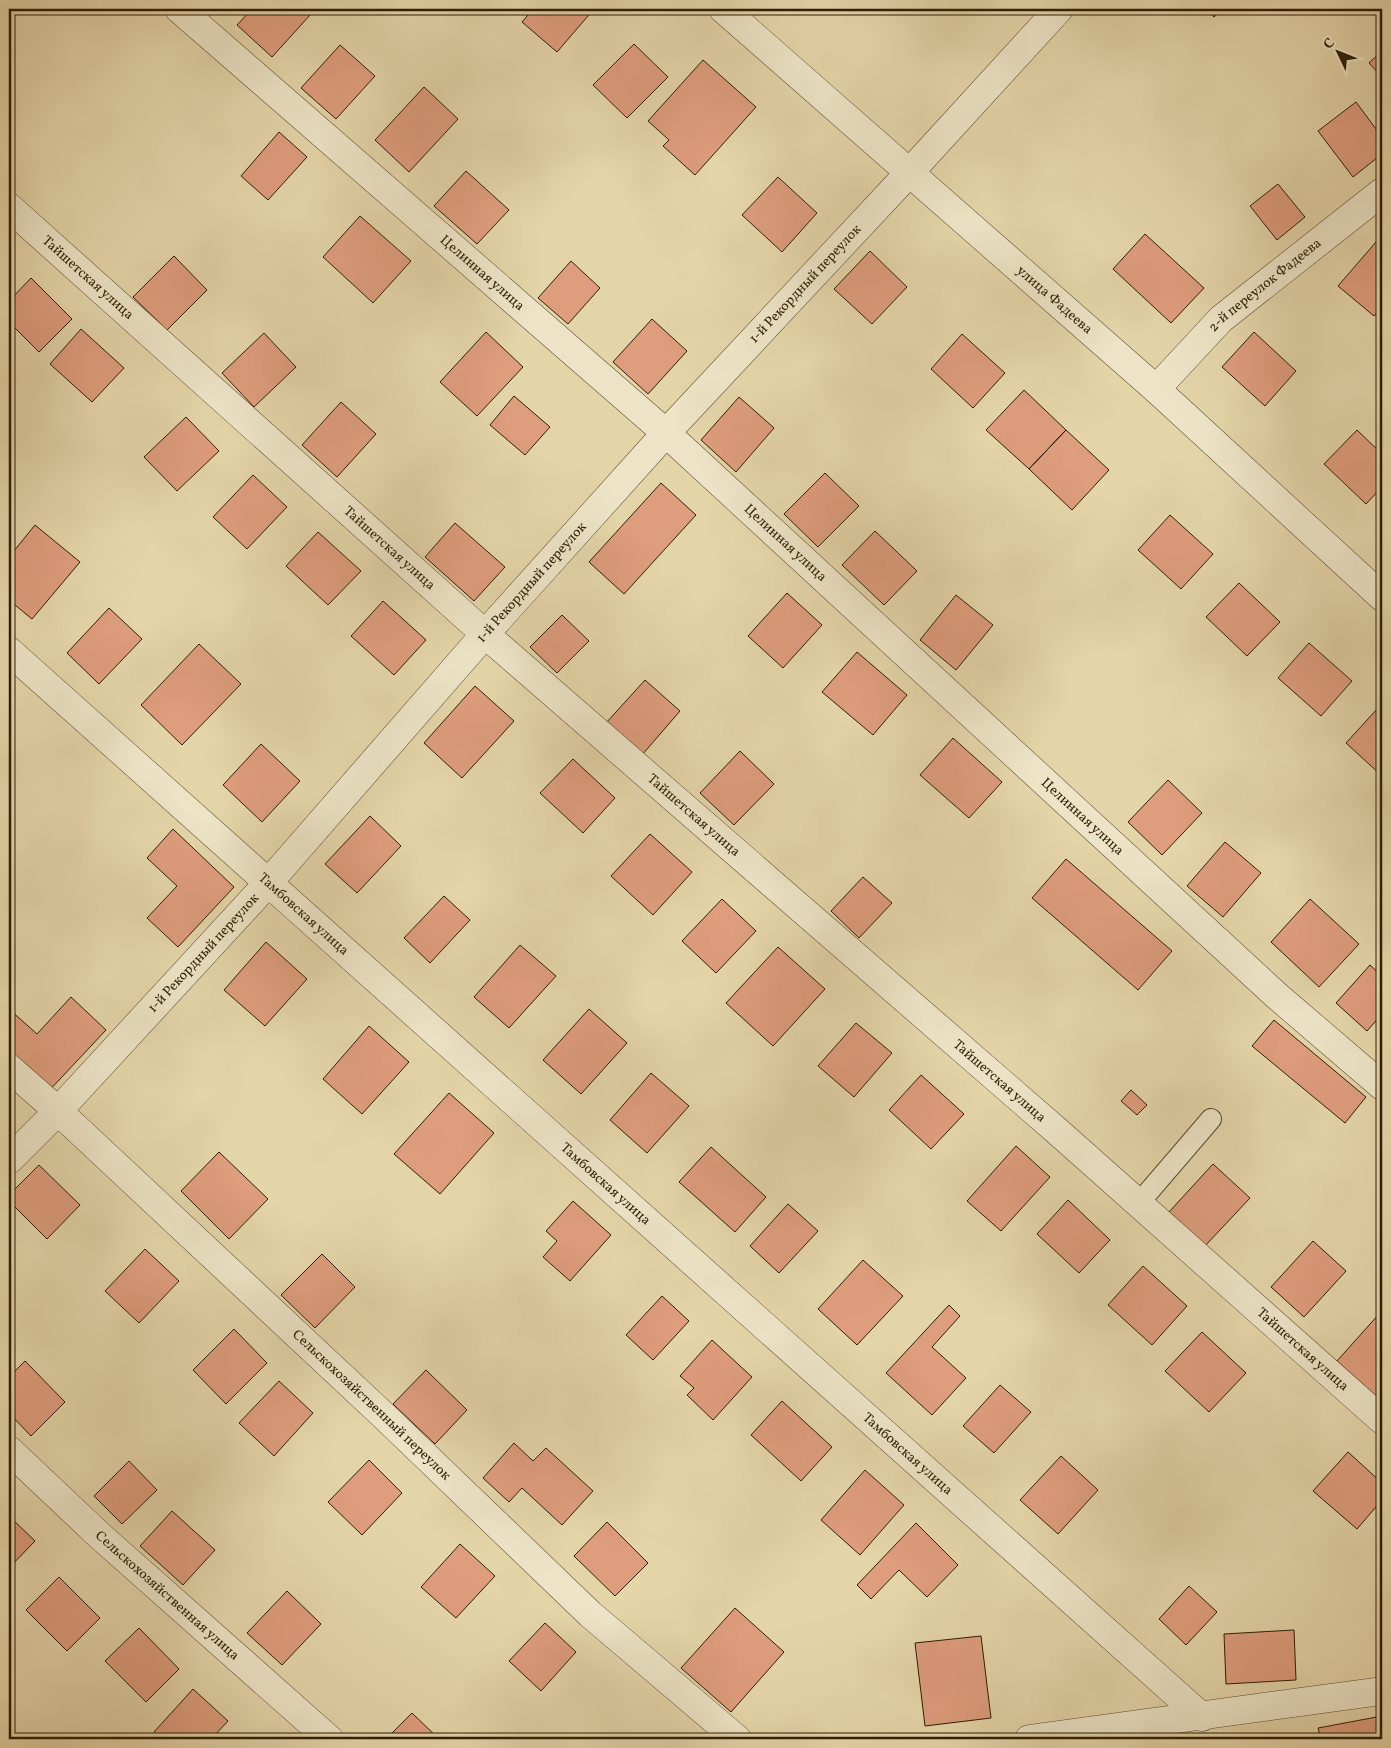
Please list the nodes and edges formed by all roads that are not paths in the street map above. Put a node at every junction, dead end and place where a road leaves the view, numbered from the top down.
1 (179, 9) edge
2 (723, 9) edge
3 (1059, 9) edge
4 (908, 173) junction
5 (1382, 192) edge
6 (9, 207) edge
7 (1156, 389) junction
8 (666, 433) junction
9 (1382, 597) edge
10 (485, 634) junction
11 (9, 651) edge
12 (269, 882) junction
13 (9, 1068) edge
14 (1382, 1086) edge
15 (58, 1111) junction
16 (1211, 1119) dead end
17 (9, 1160) edge
18 (1139, 1203) junction
19 (1382, 1420) edge
20 (9, 1450) edge
21 (1382, 1691) edge
22 (1202, 1717) junction
23 (329, 1739) edge
24 (737, 1739) edge
25 (1037, 1739) edge

1 - 8 street, Целинная улица
2 - 4 street, улица Фадеева
3 - 4 street, 1-й Рекордный переулок
4 - 7 street, улица Фадеева
4 - 8 street, 1-й Рекордный переулок
5 - 7 street, 2-й переулок Фадеева
6 - 10 street, Тайшетская улица
7 - 9 street, улица Фадеева
8 - 10 street, 1-й Рекордный переулок
8 - 14 street, Целинная улица
10 - 12 street, 1-й Рекордный переулок
10 - 18 street, Тайшетская улица
11 - 12 street, Тамбовская улица
12 - 15 street, 1-й Рекордный переулок
12 - 22 street, Тамбовская улица
13 - 15 street, Сельскохозяйственный переулок
15 - 17 street, 1-й Рекордный переулок
15 - 24 street, Сельскохозяйственный переулок
16 - 18 lane
18 - 19 street, Тайшетская улица
20 - 23 street, Сельскохозяйственная улица
21 - 22 street
22 - 25 street

